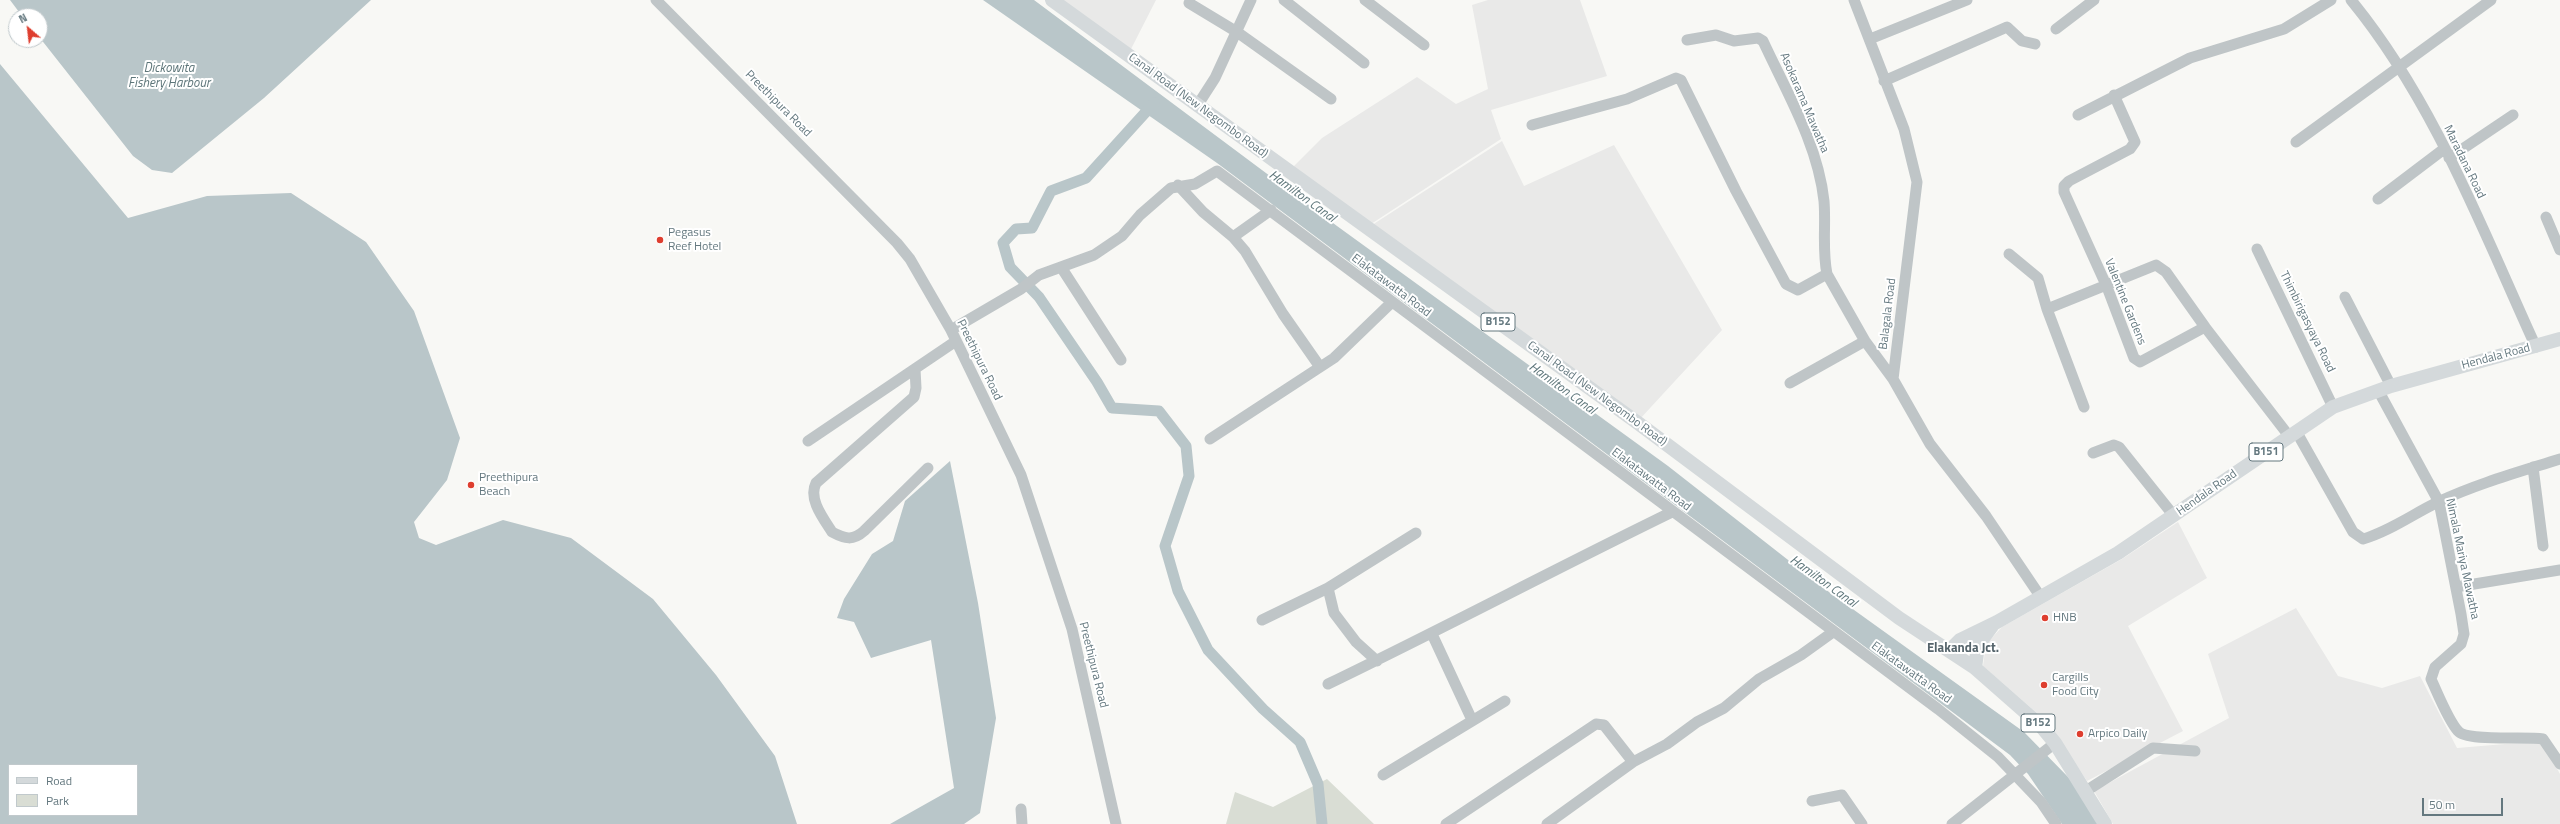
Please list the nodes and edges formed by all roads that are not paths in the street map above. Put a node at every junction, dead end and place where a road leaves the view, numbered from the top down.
1 (656, 0) edge
2 (1052, 0) edge
3 (1251, 0) edge
4 (1284, 0) edge
5 (1365, 0) edge
6 (1854, 0) edge
7 (1967, 0) edge
8 (2094, 0) edge
9 (2331, 0) edge
10 (2351, 0) edge
11 (2491, 0) edge
12 (1189, 3) dead end
13 (2056, 29) dead end
14 (1237, 32) junction
15 (1870, 39) junction
16 (1687, 40) dead end
17 (1424, 44) dead end
18 (2036, 44) dead end
19 (1364, 63) dead end
20 (2399, 65) junction
21 (1884, 81) junction
22 (2114, 95) junction
23 (1331, 99) dead end
24 (1197, 106) junction
25 (2078, 115) dead end
26 (2513, 115) dead end
27 (1532, 125) dead end
28 (2296, 142) dead end
29 (2446, 154) junction
30 (1178, 185) junction
31 (2378, 199) dead end
32 (1271, 210) junction
33 (2546, 217) dead end
34 (1234, 237) junction
35 (2257, 249) dead end
36 (2560, 250) edge
37 (2009, 254) dead end
38 (1061, 267) junction
39 (1827, 274) junction
40 (2107, 287) junction
41 (2345, 297) dead end
42 (1391, 303) junction
43 (2047, 310) junction
44 (2205, 327) junction
45 (951, 330) junction
46 (2560, 339) edge
47 (956, 341) junction
48 (1864, 341) junction
49 (2536, 347) junction
50 (1121, 360) dead end
51 (1320, 367) junction
52 (915, 369) junction
53 (1892, 379) junction
54 (1790, 383) dead end
55 (2384, 388) junction
56 (2084, 407) dead end
57 (2333, 407) junction
58 (2292, 433) junction
59 (1210, 438) dead end
60 (808, 441) dead end
61 (2093, 453) dead end
62 (2560, 459) edge
63 (2533, 467) junction
64 (928, 468) dead end
65 (2439, 502) junction
66 (1672, 512) junction
67 (2174, 516) junction
68 (1416, 533) dead end
69 (2543, 546) dead end
70 (2560, 570) edge
71 (2456, 587) junction
72 (1328, 588) junction
73 (2040, 596) junction
74 (1262, 620) dead end
75 (1997, 622) junction
76 (1834, 632) junction
77 (1432, 634) junction
78 (1950, 650) junction
79 (1377, 660) junction
80 (1975, 668) junction
81 (1328, 684) dead end
82 (1504, 701) dead end
83 (1472, 720) junction
84 (2050, 746) junction
85 (2195, 751) dead end
86 (1633, 762) junction
87 (2560, 764) edge
88 (2017, 773) junction
89 (1384, 775) dead end
90 (2086, 791) junction
91 (1812, 801) dead end
92 (1020, 809) dead end
93 (1022, 824) edge
94 (1116, 824) edge
95 (1446, 824) edge
96 (1547, 824) edge
97 (1862, 824) edge
98 (1952, 824) edge
99 (2056, 824) edge
100 (2105, 824) edge

1 - 45 street, Preethipura Road
2 - 24 main road, Canal Road (New Negombo Road) / B152
3 - 14 street
4 - 19 street
5 - 17 street
6 - 15 street, Balagala Road
7 - 15 street
8 - 13 street
9 - 22 street
10 - 20 street, Maradana Road
11 - 20 street
12 - 14 street
14 - 23 street
14 - 24 street
15 - 21 street, Balagala Road
16 - 39 street, Asokarama Mawatha
18 - 21 street
20 - 28 street
20 - 29 street, Maradana Road
21 - 53 street, Balagala Road
22 - 25 street
22 - 40 street, Valentine Gardens
24 - 78 main road, Canal Road (New Negombo Road) / B152
26 - 29 street
27 - 39 street
29 - 31 street
29 - 49 street, Maradana Road
30 - 32 street, Elakatawatta Road
30 - 34 street
30 - 38 street
32 - 34 street
32 - 42 street, Elakatawatta Road
33 - 36 street
34 - 51 street
35 - 57 street, Thimbirigasyaya Road
37 - 43 street
38 - 45 street
38 - 50 street
39 - 48 street, Asokarama Mawatha
40 - 43 street
40 - 44 street
40 - 44 street, Valentine Gardens
41 - 55 street, Nimala Mariya Mawatha
42 - 51 street
42 - 66 street, Elakatawatta Road
43 - 56 street
44 - 58 street
45 - 47 street, Preethipura Road
46 - 49 main road, Hendala Road / B151
47 - 52 street
47 - 94 street, Preethipura Road
48 - 53 street, Asokarama Mawatha
48 - 54 street
49 - 55 main road, Hendala Road / B151
51 - 59 street
52 - 60 street
52 - 64 street
53 - 73 street
55 - 57 main road, Hendala Road / B151
55 - 65 street, Nimala Mariya Mawatha
57 - 58 main road, Hendala Road / B151
58 - 65 street
58 - 67 main road, Hendala Road / B151
61 - 67 street
62 - 63 street
63 - 65 street
63 - 69 street
65 - 71 street, Nimala Mariya Mawatha
66 - 76 street, Elakatawatta Road
66 - 77 street
67 - 73 main road, Hendala Road / B151
68 - 72 street
70 - 71 street
71 - 87 street, Nimala Mariya Mawatha
72 - 74 street
72 - 79 street
73 - 75 main road, Hendala Road / B151
75 - 78 main road, Hendala Road / B151
75 - 80 main road, Hendala Road / B151
76 - 86 street
76 - 88 street, Elakatawatta Road
77 - 79 street
77 - 83 street
78 - 80 main road, Canal Road (New Negombo Road) / B152
79 - 81 street
80 - 84 main road, Canal Road (New Negombo Road) / B152
82 - 83 street
83 - 89 street
84 - 88 street
84 - 90 main road, Canal Road (New Negombo Road) / B152
85 - 90 street
86 - 95 street
86 - 96 street
88 - 98 street
88 - 99 street, Elakatawatta Road
90 - 100 main road, Canal Road (New Negombo Road) / B152
91 - 97 street
92 - 93 street

